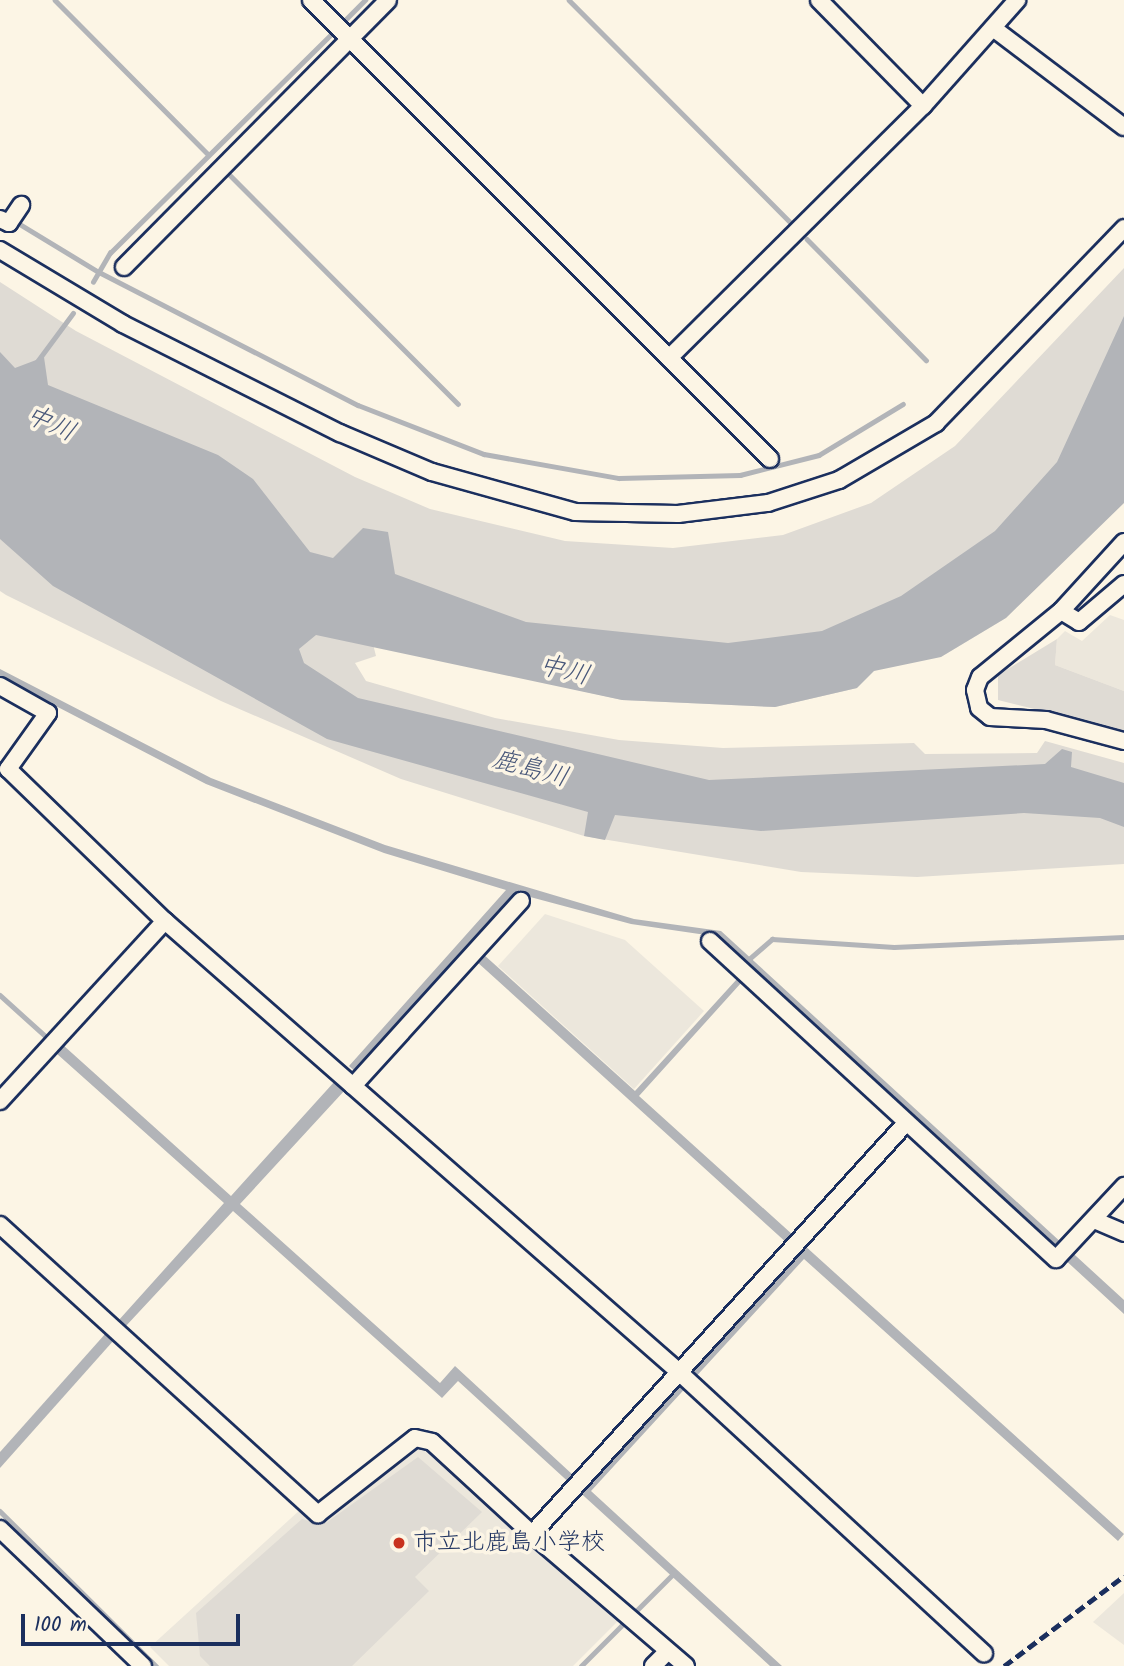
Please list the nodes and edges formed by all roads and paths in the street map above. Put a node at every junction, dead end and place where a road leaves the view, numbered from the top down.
1 (311, 0) edge
2 (388, 0) edge
3 (819, 0) edge
4 (1017, 0) edge
5 (993, 28) junction
6 (350, 39) junction
7 (923, 106) junction
8 (1124, 127) edge
9 (21, 205) dead end
10 (4, 221) edge
11 (1124, 228) edge
12 (0, 250) edge
13 (124, 267) dead end
14 (669, 358) junction
15 (770, 459) dead end
16 (1124, 542) edge
17 (1124, 584) edge
18 (1061, 611) junction
19 (0, 685) edge
20 (1124, 741) edge
21 (521, 901) dead end
22 (165, 921) junction
23 (710, 941) dead end
24 (353, 1086) junction
25 (0, 1101) edge
26 (906, 1123) junction
27 (1124, 1186) edge
28 (1094, 1220) junction
29 (0, 1225) edge
30 (1124, 1233) edge
31 (678, 1372) junction
32 (0, 1529) edge
33 (532, 1534) junction
34 (667, 1652) junction
35 (984, 1653) dead end
36 (144, 1666) edge
37 (653, 1666) edge
38 (686, 1666) edge

1 - 6 street
2 - 6 street
3 - 7 street
4 - 5 street
5 - 7 street
5 - 8 street
6 - 13 street
6 - 14 street
7 - 14 street
9 - 10 street
11 - 12 street
14 - 15 street
16 - 18 street
17 - 18 street
18 - 20 street
19 - 22 street
21 - 24 street
22 - 24 street
22 - 25 street
23 - 26 street
24 - 31 street
26 - 28 street
26 - 31 street
27 - 28 street
28 - 30 street
29 - 33 street
31 - 33 street
31 - 35 street
32 - 36 street
33 - 34 street
34 - 37 street
34 - 38 street

